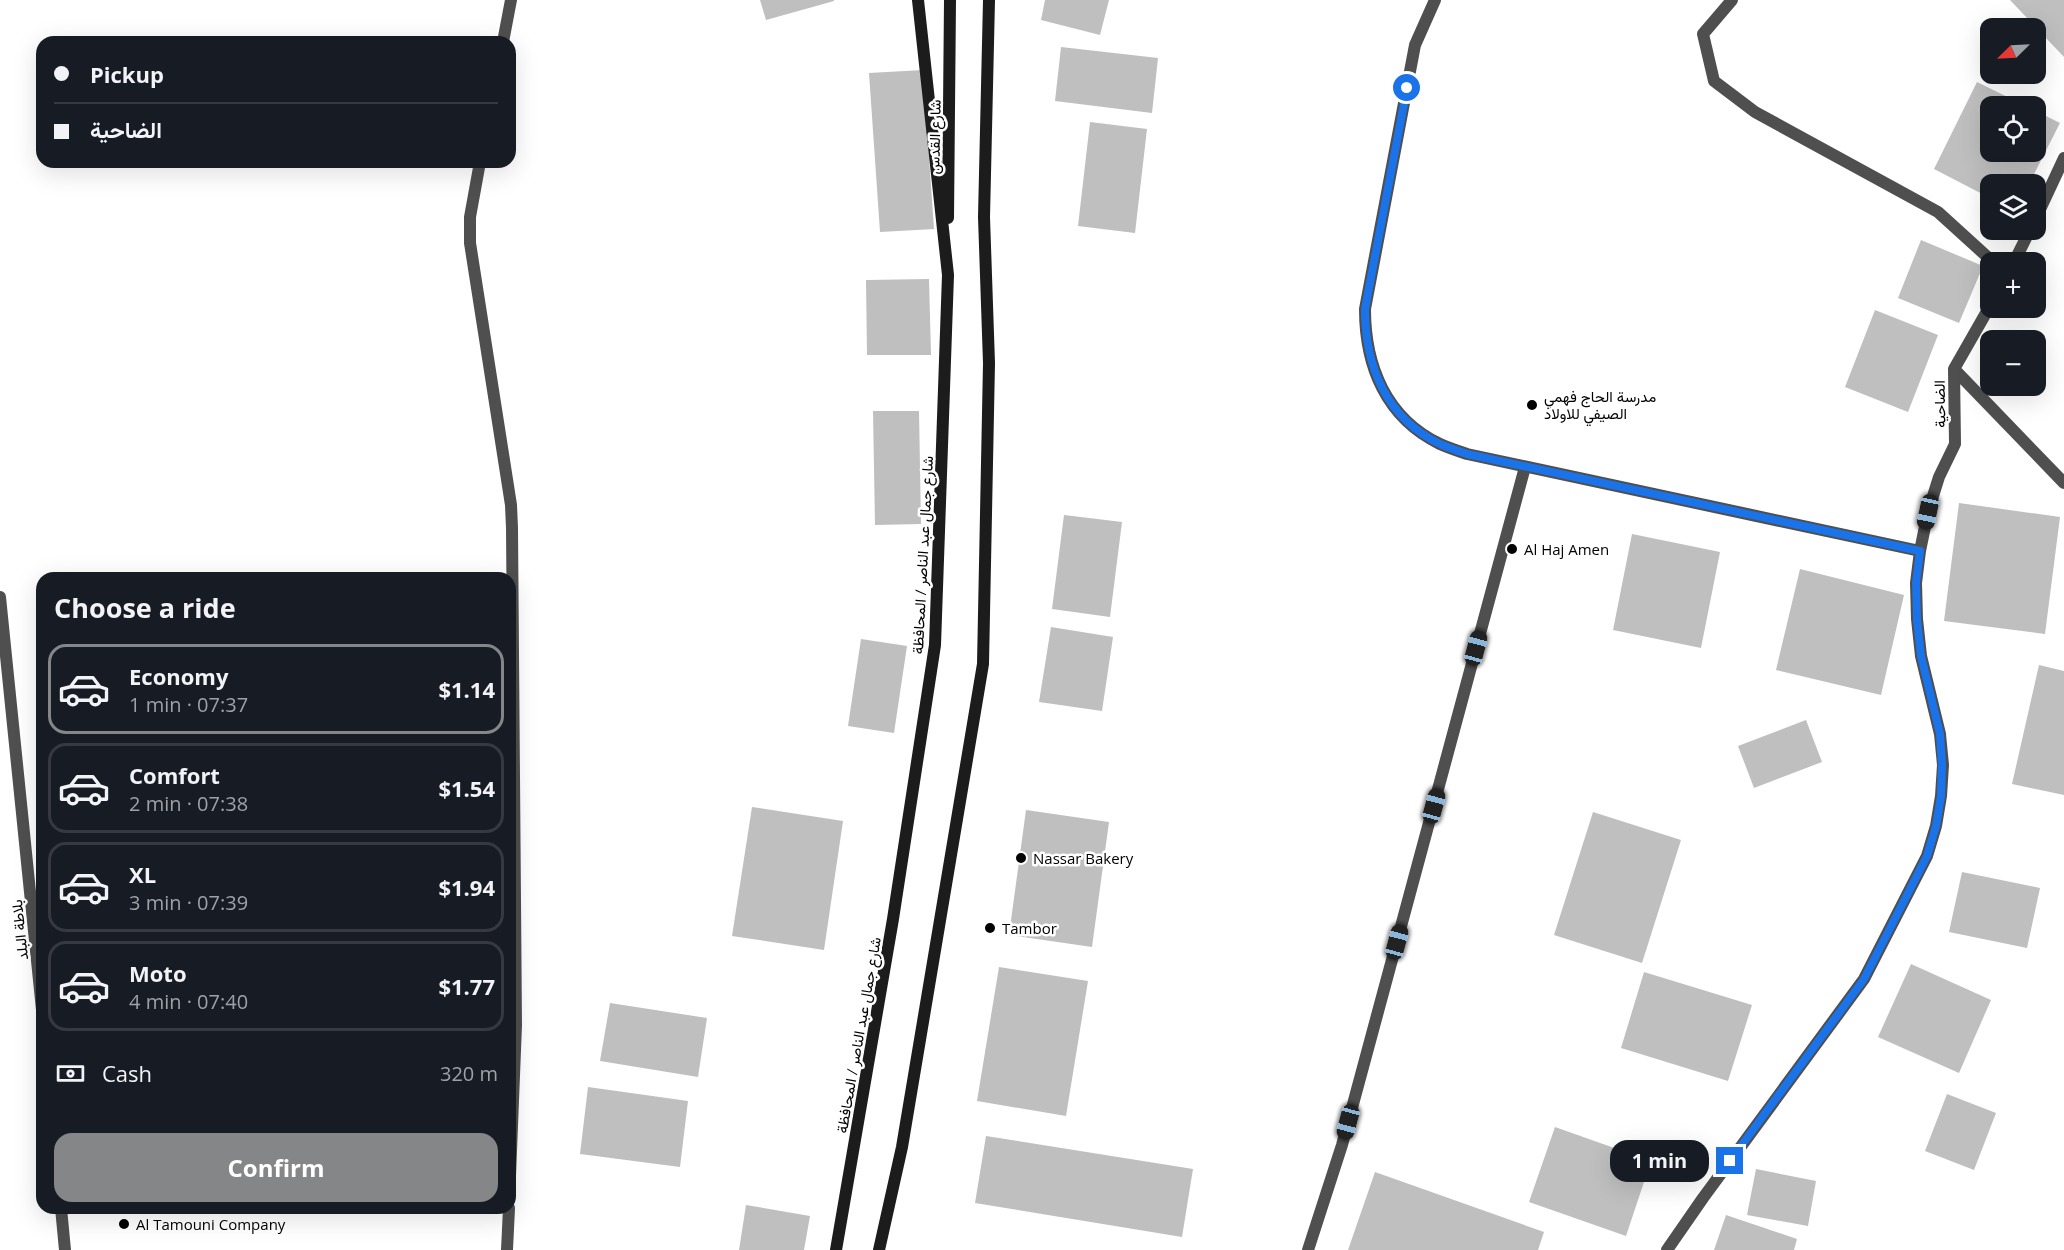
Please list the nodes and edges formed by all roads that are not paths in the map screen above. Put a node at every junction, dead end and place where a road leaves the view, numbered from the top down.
1 (511, 0) edge
2 (918, 0) edge
3 (950, 0) edge
4 (989, 0) edge
5 (1435, 0) edge
6 (1732, 0) edge
7 (504, 36) edge
8 (2064, 159) edge
9 (479, 168) edge
10 (2046, 197) edge
11 (1982, 252) edge
12 (948, 275) junction
13 (1983, 318) edge
14 (1954, 369) junction
15 (1525, 467) junction
16 (2064, 483) edge
17 (1920, 551) junction
18 (512, 572) edge
19 (0, 597) edge
20 (36, 951) edge
21 (62, 1214) edge
22 (509, 1214) edge
23 (66, 1250) edge
24 (507, 1250) edge
25 (836, 1250) edge
26 (879, 1250) edge
27 (1308, 1250) edge
28 (1667, 1250) edge

1 - 7 street
2 - 12 main road, شارع جمال عبد الناصر / المحافظة
3 - 12 main road, شارع القدس
4 - 26 main road
5 - 15 street
6 - 11 street
8 - 10 street
9 - 18 street
12 - 25 main road, شارع جمال عبد الناصر / المحافظة
13 - 14 street, الضاحية
14 - 16 street
14 - 17 street, الضاحية
15 - 17 street
15 - 27 street
17 - 28 street, الضاحية
19 - 20 street, بلاطة البلد
21 - 23 street
22 - 24 street

